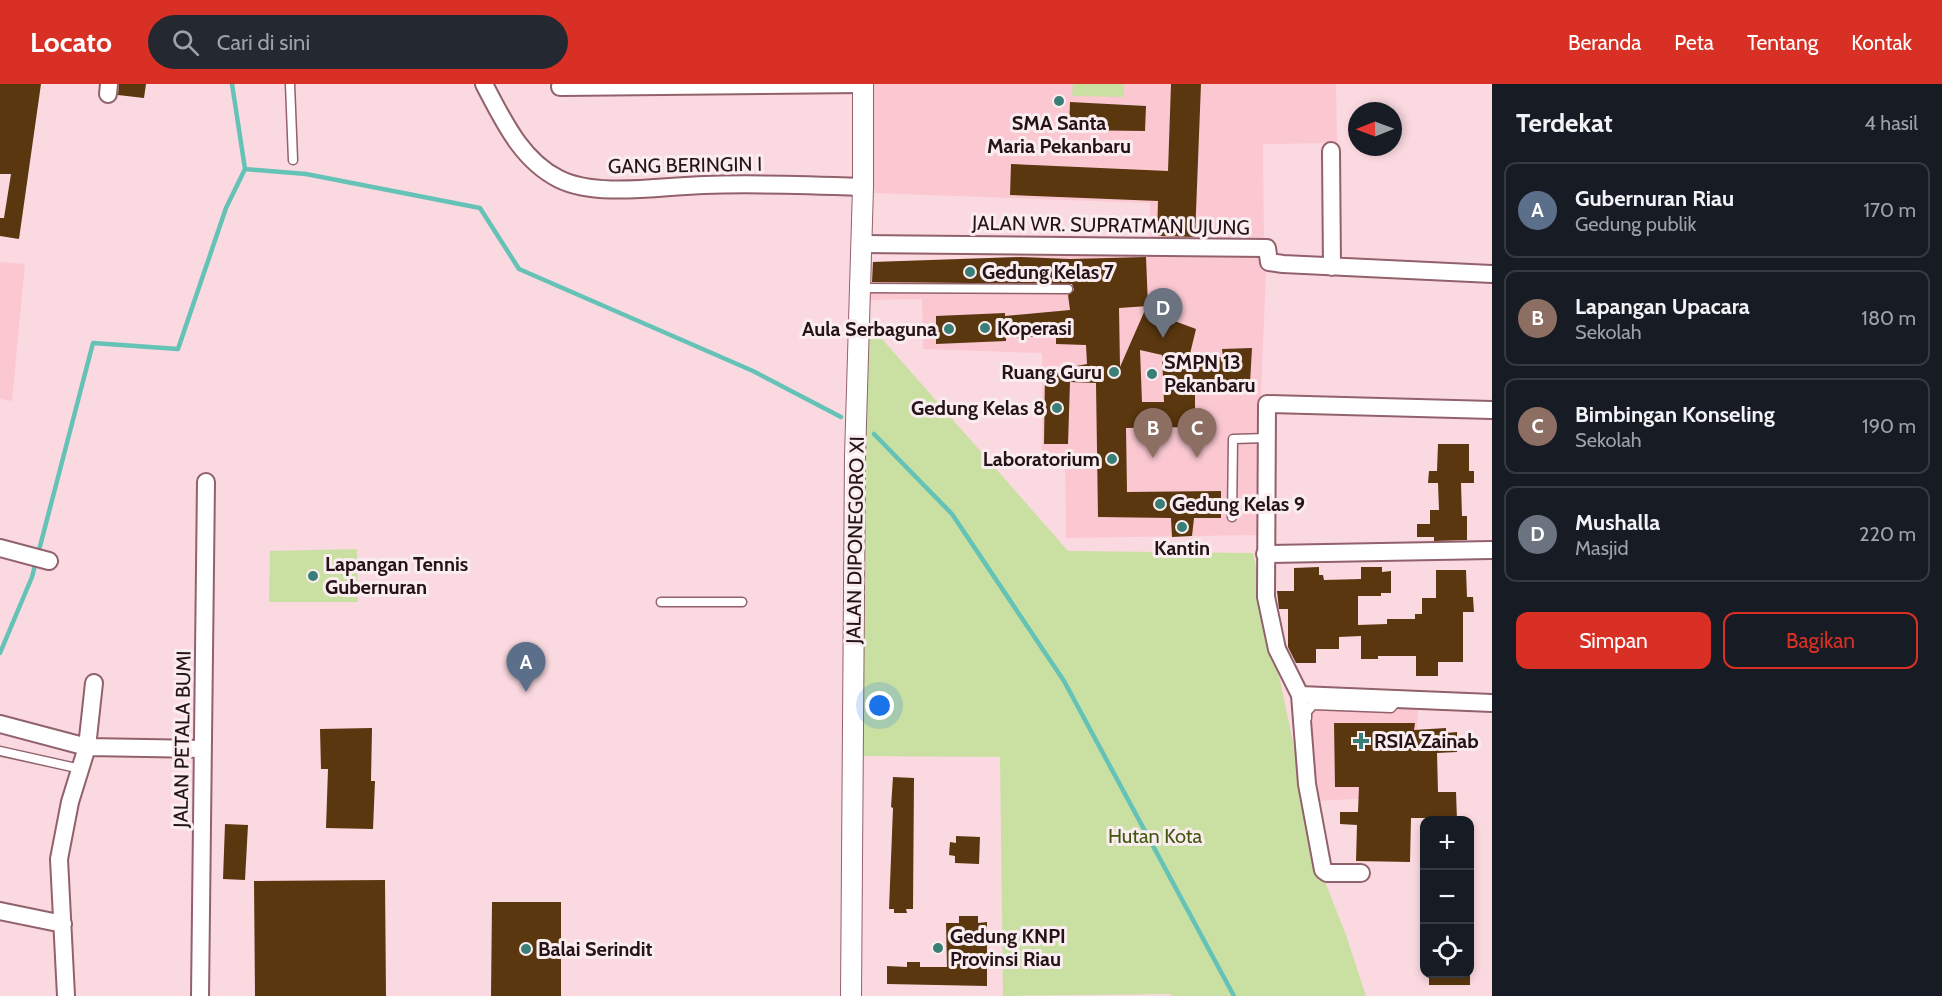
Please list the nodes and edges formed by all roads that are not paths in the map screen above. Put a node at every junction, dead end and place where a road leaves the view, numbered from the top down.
1 (290, 84) edge
2 (484, 84) edge
3 (863, 84) edge
4 (560, 87) dead end
5 (1331, 151) dead end
6 (293, 160) dead end
7 (863, 187) junction
8 (861, 244) junction
9 (1332, 267) junction
10 (1492, 274) edge
11 (861, 288) junction
12 (1068, 289) dead end
13 (1492, 410) edge
14 (1267, 438) junction
15 (206, 482) dead end
16 (1232, 517) dead end
17 (0, 548) edge
18 (1492, 550) edge
19 (1265, 554) junction
20 (50, 561) dead end
21 (661, 602) dead end
22 (742, 602) dead end
23 (94, 683) dead end
24 (1300, 695) junction
25 (1399, 700) junction
26 (1492, 703) edge
27 (0, 724) edge
28 (1303, 738) junction
29 (87, 747) junction
30 (203, 749) junction
31 (0, 751) edge
32 (81, 769) junction
33 (1361, 873) dead end
34 (0, 910) edge
35 (63, 924) junction
36 (66, 996) edge
37 (200, 996) edge
38 (851, 996) edge

1 - 6 lane
2 - 7 street, GANG BERINGIN I
3 - 4 street
3 - 7 street, JALAN DIPONEGORO XI
5 - 9 street
7 - 8 street, JALAN DIPONEGORO XI
8 - 9 street, JALAN WR. SUPRATMAN UJUNG
8 - 11 street, JALAN DIPONEGORO XI
9 - 10 street, JALAN WR. SUPRATMAN UJUNG
11 - 12 lane
11 - 38 street, JALAN DIPONEGORO XI
13 - 14 street
14 - 16 lane
14 - 19 street
15 - 30 street, JALAN PETALA BUMI
17 - 20 street
18 - 19 street
19 - 24 street
21 - 22 lane
23 - 29 street
24 - 25 street
24 - 28 street
25 - 26 street
25 - 28 lane
27 - 29 street
28 - 33 street
29 - 30 street
29 - 32 street
30 - 37 street, JALAN PETALA BUMI
31 - 32 lane
32 - 35 street
34 - 35 street
35 - 36 street

